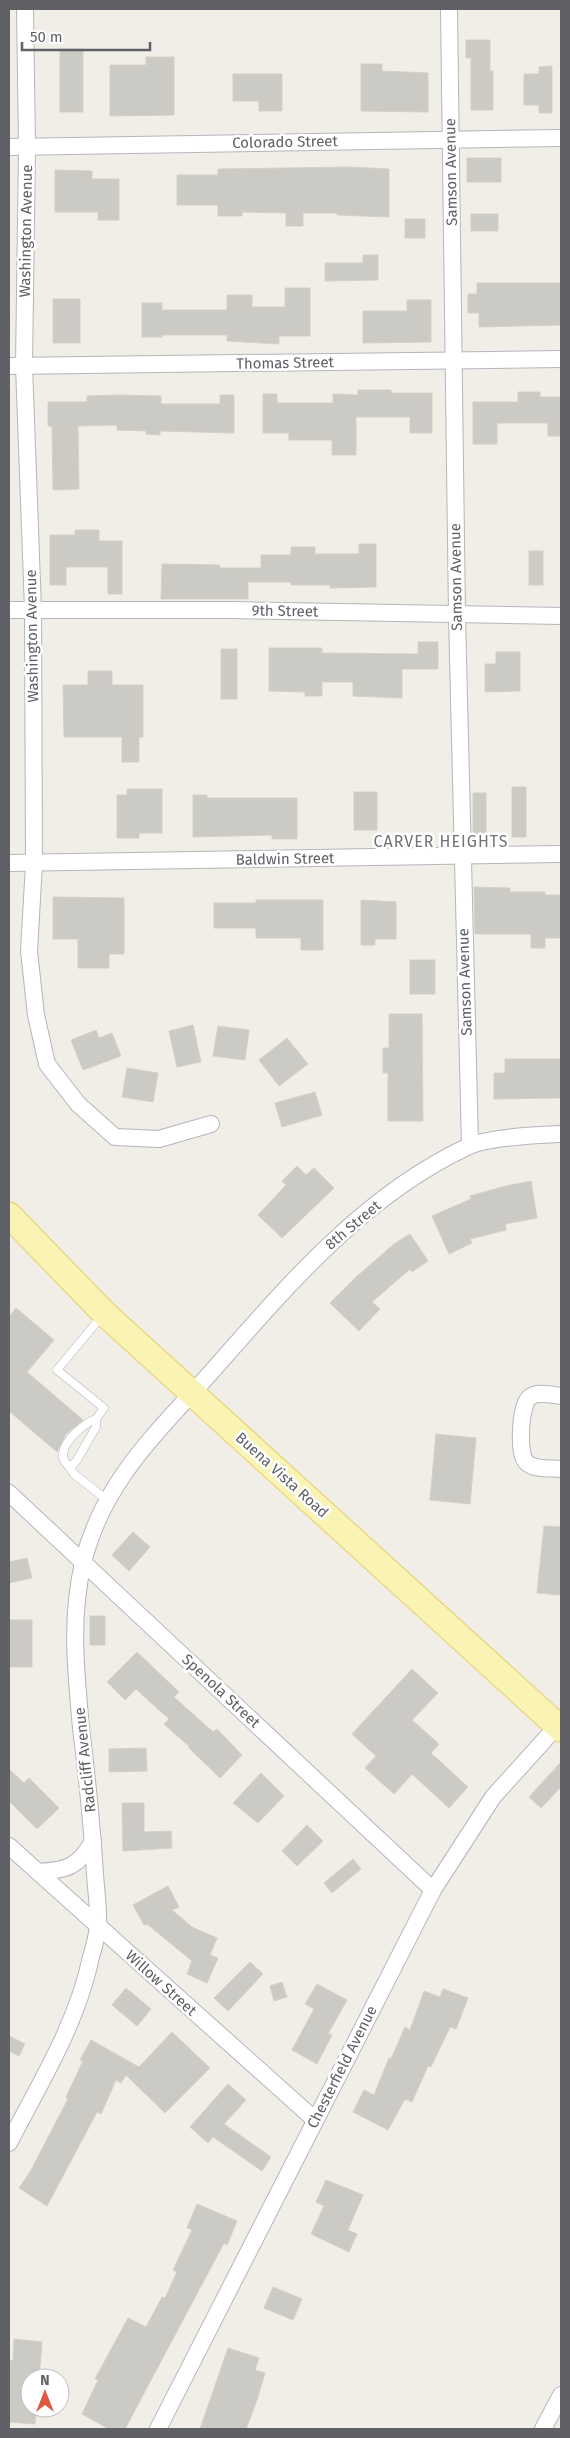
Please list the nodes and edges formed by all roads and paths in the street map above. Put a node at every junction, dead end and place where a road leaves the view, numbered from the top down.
1 (25, 9) edge
2 (449, 9) edge
3 (561, 138) edge
4 (451, 139) junction
5 (9, 147) edge
6 (27, 147) junction
7 (561, 359) edge
8 (453, 361) junction
9 (16, 366) edge
10 (9, 610) edge
11 (33, 610) junction
12 (457, 616) junction
13 (561, 616) edge
14 (561, 854) edge
15 (461, 856) junction
16 (9, 863) edge
17 (34, 864) junction
18 (211, 1124) dead end
19 (561, 1134) edge
20 (470, 1145) junction
21 (9, 1215) edge
22 (104, 1313) junction
23 (192, 1394) junction
24 (561, 1396) edge
25 (96, 1419) junction
26 (70, 1468) junction
27 (561, 1469) edge
28 (9, 1493) edge
29 (107, 1500) junction
30 (83, 1563) junction
31 (560, 1727) edge
32 (93, 1841) junction
33 (9, 1846) edge
34 (38, 1872) junction
35 (433, 1890) junction
36 (98, 1926) junction
37 (314, 2120) junction
38 (9, 2143) edge
39 (561, 2395) edge
40 (158, 2429) edge
41 (544, 2429) edge

1 - 6 street, Washington Avenue
2 - 4 street, Samson Avenue
3 - 4 street, Colorado Street
4 - 6 street, Colorado Street
4 - 8 street, Samson Avenue
5 - 6 street, Colorado Street
6 - 9 street, Washington Avenue
7 - 8 street, Thomas Street
8 - 9 street, Thomas Street
8 - 12 street, Samson Avenue
9 - 11 street, Washington Avenue
10 - 11 street, 9th Street
11 - 12 street, 9th Street
11 - 17 street, Washington Avenue
12 - 13 street, 9th Street
12 - 15 street, Samson Avenue
14 - 15 street, Baldwin Street
15 - 17 street, Baldwin Street
15 - 20 street, Samson Avenue
16 - 17 street, Baldwin Street
17 - 18 street, Washington Avenue
19 - 20 street, 8th Street
20 - 23 street, 8th Street
21 - 22 main road, Buena Vista Road
22 - 23 main road, Buena Vista Road
22 - 25 lane
23 - 29 street, Radcliff Avenue
23 - 31 main road, Buena Vista Road
24 - 27 street
25 - 26 lane
25 - 26 lane
26 - 29 lane
28 - 30 street, Spenola Street
29 - 30 street, Radcliff Avenue
30 - 32 street, Radcliff Avenue
30 - 35 street, Spenola Street
31 - 35 street, Chesterfield Avenue
32 - 34 street
32 - 36 street, Radcliff Avenue
33 - 34 street, Willow Street
34 - 36 street, Willow Street
35 - 37 street, Chesterfield Avenue
36 - 37 street, Willow Street
36 - 38 street, Radcliff Avenue
37 - 40 street, Chesterfield Avenue
39 - 41 street

